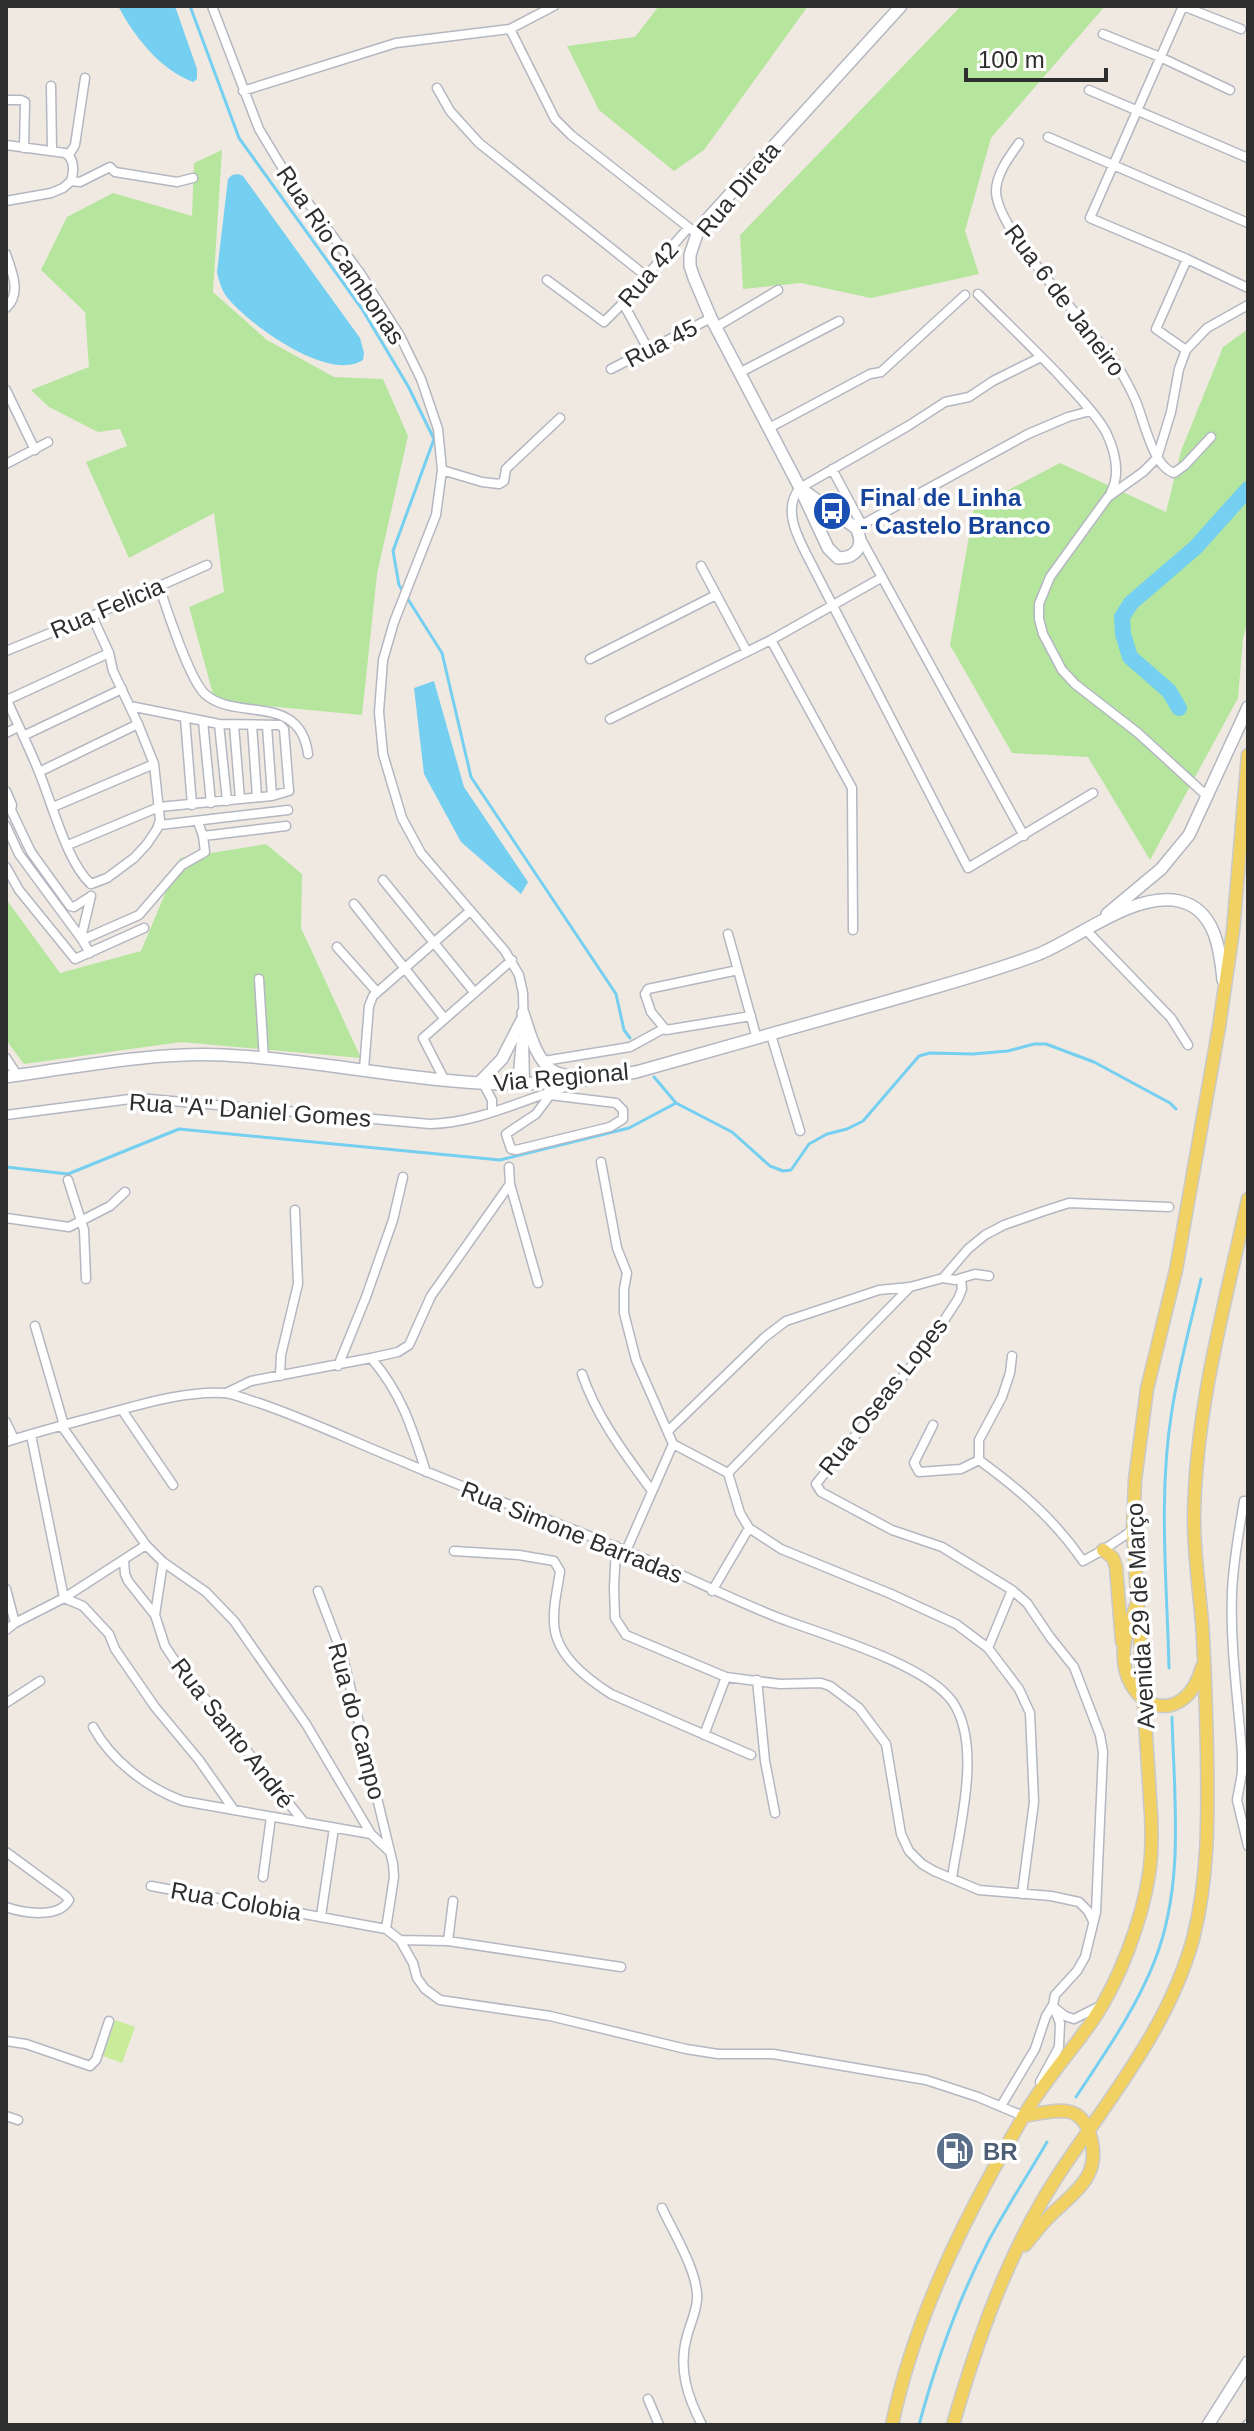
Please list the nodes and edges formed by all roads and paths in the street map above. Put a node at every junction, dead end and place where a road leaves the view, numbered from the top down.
1 (212, 6) edge
2 (554, 6) edge
3 (901, 6) edge
4 (1183, 6) edge
5 (510, 29) junction
6 (1241, 29) dead end
7 (1103, 34) dead end
8 (1160, 57) junction
9 (85, 78) dead end
10 (51, 86) dead end
11 (437, 88) dead end
12 (1089, 90) dead end
13 (1230, 90) dead end
14 (243, 91) junction
15 (6, 100) edge
16 (1136, 112) junction
17 (1048, 137) dead end
18 (1019, 143) dead end
19 (6, 145) edge
20 (24, 148) junction
21 (52, 150) junction
22 (70, 157) junction
23 (1248, 158) edge
24 (1114, 165) junction
25 (193, 178) dead end
26 (71, 181) junction
27 (8, 198) edge
28 (1248, 223) edge
29 (692, 231) junction
30 (6, 254) edge
31 (1187, 259) junction
32 (646, 276) junction
33 (547, 280) dead end
34 (1248, 288) edge
35 (778, 290) dead end
36 (978, 294) dead end
37 (965, 295) dead end
38 (623, 303) junction
39 (1248, 305) edge
40 (7, 307) edge
41 (839, 321) dead end
42 (714, 322) junction
43 (648, 349) junction
44 (1186, 350) junction
45 (1041, 357) junction
46 (611, 369) dead end
47 (739, 373) junction
48 (6, 390) edge
49 (1090, 411) junction
50 (560, 418) dead end
51 (769, 428) junction
52 (1211, 437) dead end
53 (48, 442) dead end
54 (35, 450) junction
55 (1157, 458) junction
56 (6, 464) edge
57 (832, 469) junction
58 (442, 470) junction
59 (800, 488) junction
60 (1108, 497) junction
61 (860, 530) junction
62 (207, 565) dead end
63 (701, 566) dead end
64 (881, 578) junction
65 (159, 586) junction
66 (716, 595) junction
67 (833, 605) junction
68 (92, 616) junction
69 (771, 640) junction
70 (6, 651) edge
71 (747, 652) junction
72 (109, 653) junction
73 (590, 659) dead end
74 (122, 689) junction
75 (6, 699) edge
76 (130, 706) junction
77 (1248, 707) edge
78 (185, 718) junction
79 (610, 719) dead end
80 (203, 721) junction
81 (138, 724) junction
82 (219, 724) junction
83 (234, 725) junction
84 (252, 725) junction
85 (267, 726) junction
86 (18, 727) junction
87 (6, 733) edge
88 (23, 736) junction
89 (308, 754) dead end
90 (1248, 755) edge
91 (154, 764) junction
92 (39, 772) junction
93 (6, 791) edge
94 (1093, 793) dead end
95 (272, 796) junction
96 (257, 797) junction
97 (1208, 797) junction
98 (240, 799) junction
99 (227, 801) junction
100 (211, 803) junction
101 (192, 805) junction
102 (53, 807) junction
103 (159, 807) junction
104 (288, 810) dead end
105 (198, 822) junction
106 (160, 825) junction
107 (6, 826) edge
108 (286, 826) dead end
109 (203, 836) junction
110 (1024, 836) junction
111 (68, 845) junction
112 (6, 867) edge
113 (383, 880) dead end
114 (91, 884) junction
115 (91, 896) junction
116 (354, 904) dead end
117 (470, 911) junction
118 (144, 928) dead end
119 (1091, 928) junction
120 (853, 930) dead end
121 (728, 934) dead end
122 (81, 939) junction
123 (434, 943) junction
124 (337, 947) dead end
125 (90, 953) junction
126 (512, 960) junction
127 (405, 968) junction
128 (738, 970) junction
129 (259, 979) dead end
130 (1224, 990) junction
131 (474, 992) junction
132 (375, 994) junction
133 (751, 1016) junction
134 (444, 1018) junction
135 (523, 1022) junction
136 (663, 1029) junction
137 (771, 1035) junction
138 (757, 1039) junction
139 (1188, 1045) dead end
140 (6, 1058) edge
141 (264, 1059) junction
142 (544, 1061) junction
143 (364, 1069) junction
144 (12, 1076) edge
145 (444, 1079) junction
146 (588, 1080) junction
147 (481, 1083) junction
148 (521, 1083) junction
149 (549, 1093) junction
150 (492, 1111) junction
151 (6, 1115) edge
152 (800, 1131) dead end
153 (601, 1162) dead end
154 (509, 1167) dead end
155 (403, 1177) dead end
156 (68, 1180) dead end
157 (510, 1184) junction
158 (125, 1192) dead end
159 (1248, 1199) edge
160 (1169, 1207) dead end
161 (295, 1210) dead end
162 (6, 1218) edge
163 (82, 1221) junction
164 (989, 1276) dead end
165 (943, 1278) junction
166 (86, 1279) dead end
167 (961, 1279) junction
168 (538, 1283) dead end
169 (910, 1287) junction
170 (35, 1326) dead end
171 (1012, 1356) dead end
172 (371, 1358) junction
173 (338, 1366) junction
174 (582, 1374) dead end
175 (280, 1376) junction
176 (226, 1393) junction
177 (122, 1410) junction
178 (6, 1422) edge
179 (63, 1425) junction
180 (933, 1425) dead end
181 (668, 1431) junction
182 (31, 1435) junction
183 (10, 1441) edge
184 (673, 1444) junction
185 (979, 1460) junction
186 (426, 1472) junction
187 (728, 1473) junction
188 (173, 1485) dead end
189 (652, 1491) junction
190 (1248, 1491) edge
191 (1246, 1501) edge
192 (749, 1528) junction
193 (1133, 1530) junction
194 (146, 1545) junction
195 (616, 1546) junction
196 (1103, 1550) junction
197 (454, 1551) dead end
198 (626, 1551) junction
199 (124, 1560) junction
200 (163, 1562) junction
201 (6, 1589) edge
202 (1012, 1590) junction
203 (318, 1591) dead end
204 (712, 1591) junction
205 (64, 1598) junction
206 (1139, 1599) junction
207 (155, 1615) junction
208 (15, 1623) junction
209 (6, 1630) edge
210 (1124, 1647) junction
211 (1204, 1647) junction
212 (988, 1648) junction
213 (726, 1677) junction
214 (757, 1680) junction
215 (40, 1681) dead end
216 (1144, 1701) junction
217 (6, 1703) edge
218 (93, 1727) dead end
219 (704, 1735) junction
220 (751, 1755) dead end
221 (234, 1810) junction
222 (775, 1813) dead end
223 (271, 1817) junction
224 (303, 1821) junction
225 (334, 1828) junction
226 (371, 1834) junction
227 (1248, 1846) edge
228 (6, 1852) edge
229 (390, 1853) junction
230 (263, 1877) dead end
231 (952, 1878) junction
232 (151, 1886) dead end
233 (1022, 1894) junction
234 (1098, 1895) junction
235 (453, 1901) dead end
236 (1079, 1902) junction
237 (6, 1907) edge
238 (321, 1916) junction
239 (1093, 1923) junction
240 (386, 1929) junction
241 (400, 1940) junction
242 (448, 1941) junction
243 (621, 1967) dead end
244 (1101, 2006) junction
245 (1054, 2007) junction
246 (109, 2021) dead end
247 (6, 2041) edge
248 (1001, 2106) junction
249 (1026, 2111) junction
250 (6, 2116) edge
251 (18, 2120) dead end
252 (1089, 2132) junction
253 (662, 2208) dead end
254 (1009, 2267) junction
255 (1248, 2362) edge
256 (648, 2399) dead end
257 (659, 2425) edge
258 (702, 2425) edge
259 (892, 2425) edge
260 (953, 2425) edge
261 (1208, 2425) edge

1 - 14 street, Rua Rio Cambonas
2 - 5 street
3 - 29 main road, Rua Direta
4 - 6 street
4 - 8 street
5 - 14 street
5 - 29 street
7 - 8 street
8 - 13 street
8 - 16 street
9 - 22 street
10 - 21 street
11 - 32 street
12 - 16 street
14 - 58 street, Rua Rio Cambonas
15 - 20 street
16 - 23 street
16 - 24 street
17 - 24 street
18 - 55 street, Rua 6 de Janeiro
19 - 20 street
20 - 21 street
21 - 22 street
22 - 26 street
24 - 28 street
24 - 31 street
25 - 26 street
26 - 27 street
29 - 32 street, Rua 42
29 - 42 main road, Rua Direta
30 - 40 street
31 - 34 street
31 - 44 street
32 - 38 street, Rua 42
33 - 38 street, Rua 42
35 - 42 street, Rua 45
36 - 45 street
37 - 51 street
38 - 43 street
39 - 44 street
41 - 47 street
42 - 43 street, Rua 45
42 - 47 main road, Rua Direta
43 - 46 street, Rua 45
44 - 55 street
45 - 49 street
45 - 57 street
47 - 51 main road, Rua Direta
48 - 54 street
49 - 60 street
49 - 61 street
50 - 58 street
51 - 59 main road, Rua Direta
52 - 55 street
53 - 54 street
54 - 56 street
55 - 60 street
57 - 59 street
57 - 61 street
58 - 117 street, Rua Rio Cambonas
59 - 61 main road, Rua Direta
59 - 61 main road, Rua Direta
59 - 67 street
60 - 97 street
61 - 64 street
62 - 65 street, Rua Felicia
63 - 66 street
64 - 67 street
64 - 110 street
65 - 68 street, Rua Felicia
65 - 89 street
66 - 71 street
66 - 73 street
67 - 69 street
67 - 110 street
68 - 70 street, Rua Felicia
68 - 72 street
69 - 71 street
69 - 120 street
71 - 79 street
72 - 74 street
72 - 75 street
74 - 76 street
74 - 88 street
75 - 86 street
76 - 78 street
76 - 81 street
77 - 97 main road, Via Regional
78 - 80 street
78 - 101 street
80 - 82 street
80 - 100 street
81 - 91 street
81 - 92 street
82 - 83 street
82 - 99 street
83 - 84 street
83 - 98 street
84 - 85 street
84 - 96 street
85 - 95 street
85 - 95 street
86 - 87 street
86 - 88 street
88 - 92 street
90 - 130 main road, Avenida 29 de Março
91 - 102 street
91 - 103 street
92 - 102 street
93 - 115 street
94 - 110 street
95 - 96 street
96 - 98 street
97 - 119 main road, Via Regional
98 - 99 street
99 - 100 street
100 - 101 street
101 - 103 street
102 - 111 street
103 - 106 street
103 - 111 street
104 - 105 street
105 - 106 street
105 - 109 street
106 - 114 street
107 - 122 street
108 - 109 street
109 - 122 street
111 - 114 street
112 - 125 street
113 - 123 street
114 - 115 street
115 - 122 street
116 - 127 street
117 - 123 street
117 - 126 street, Rua Rio Cambonas
118 - 125 street
119 - 130 main road, Via Regional
119 - 137 main road, Via Regional
119 - 139 street
121 - 128 street
122 - 125 street
123 - 127 street
123 - 131 street
124 - 132 street
126 - 131 street
126 - 135 street, Rua Rio Cambonas
127 - 132 street
127 - 134 street
128 - 133 street
128 - 136 street
129 - 141 street
130 - 193 main road, Avenida 29 de Março
131 - 134 street
132 - 143 street
133 - 136 street
133 - 138 street
134 - 145 street
135 - 142 main road
135 - 147 main road
135 - 148 street, Rua Rio Cambonas
136 - 142 street
137 - 138 main road, Via Regional
137 - 152 street
138 - 146 main road, Via Regional
140 - 144 street
141 - 143 main road, Via Regional
141 - 144 main road, Via Regional
142 - 146 main road
143 - 145 main road, Via Regional
145 - 147 main road, Via Regional
146 - 148 main road, Via Regional
146 - 149 street, Rua "A" Daniel Gomes
147 - 148 main road, Via Regional
147 - 150 street
149 - 149 street
149 - 150 street, Rua "A" Daniel Gomes
150 - 151 street, Rua "A" Daniel Gomes
153 - 181 street
154 - 157 street
155 - 173 street
156 - 163 street
157 - 168 street
157 - 172 street
158 - 163 street
159 - 211 main road
160 - 165 street
161 - 175 street
162 - 163 street
163 - 166 street
164 - 167 street
165 - 167 street
165 - 169 street
167 - 202 street, Rua Oseas Lopes
169 - 181 street
169 - 187 street
170 - 179 street
171 - 185 street
172 - 173 street
172 - 186 street
173 - 175 street
174 - 189 street
175 - 176 street
176 - 177 street, Rua Simone Barradas
176 - 186 street, Rua Simone Barradas
177 - 179 street, Rua Simone Barradas
177 - 188 street
178 - 183 street
179 - 182 street, Rua Simone Barradas
179 - 194 street
180 - 185 street
181 - 184 street
182 - 183 street, Rua Simone Barradas
182 - 205 street
184 - 187 street
184 - 189 street
185 - 196 street
186 - 195 street, Rua Simone Barradas
187 - 192 street
189 - 198 street
190 - 191 street
191 - 227 street
192 - 204 street
192 - 212 street
193 - 196 street
193 - 206 main road, Avenida 29 de Março
194 - 199 street
194 - 200 street
195 - 198 street, Rua Simone Barradas
195 - 213 street
196 - 210 main road
197 - 219 street
198 - 204 street, Rua Simone Barradas
199 - 205 street
199 - 207 street, Rua Santo André
200 - 207 street
200 - 226 street
201 - 208 street
202 - 212 street
202 - 234 street, Rua Oseas Lopes
203 - 229 street, Rua do Campo
204 - 231 street, Rua Simone Barradas
205 - 208 street
205 - 221 street
206 - 210 main road
206 - 216 main road, Avenida 29 de Março
207 - 224 street, Rua Santo André
208 - 209 street
210 - 216 main road
211 - 216 main road
211 - 252 main road
212 - 233 street
213 - 214 street
213 - 219 street
214 - 222 street
214 - 231 street
215 - 217 street
216 - 244 main road, Avenida 29 de Março
218 - 221 street
219 - 220 street
221 - 223 street
223 - 224 street
223 - 230 street
224 - 225 street
225 - 226 street
225 - 238 street
226 - 229 street
228 - 237 street
229 - 240 street, Rua do Campo
231 - 233 street
232 - 238 street, Rua Colobia
233 - 236 street
234 - 236 street
234 - 239 street, Rua Oseas Lopes
235 - 242 street
236 - 239 street
238 - 240 street, Rua Colobia
239 - 245 street, Rua Oseas Lopes
240 - 241 street
241 - 242 street
241 - 248 street
242 - 243 street
244 - 245 street
244 - 249 main road, Avenida 29 de Março
245 - 248 street, Rua Oseas Lopes
245 - 249 street
246 - 247 street
248 - 249 street
249 - 252 main road
249 - 259 main road, Avenida 29 de Março
250 - 251 street
252 - 254 main road
252 - 254 main road
253 - 258 street
254 - 260 main road
255 - 261 main road
256 - 257 street

